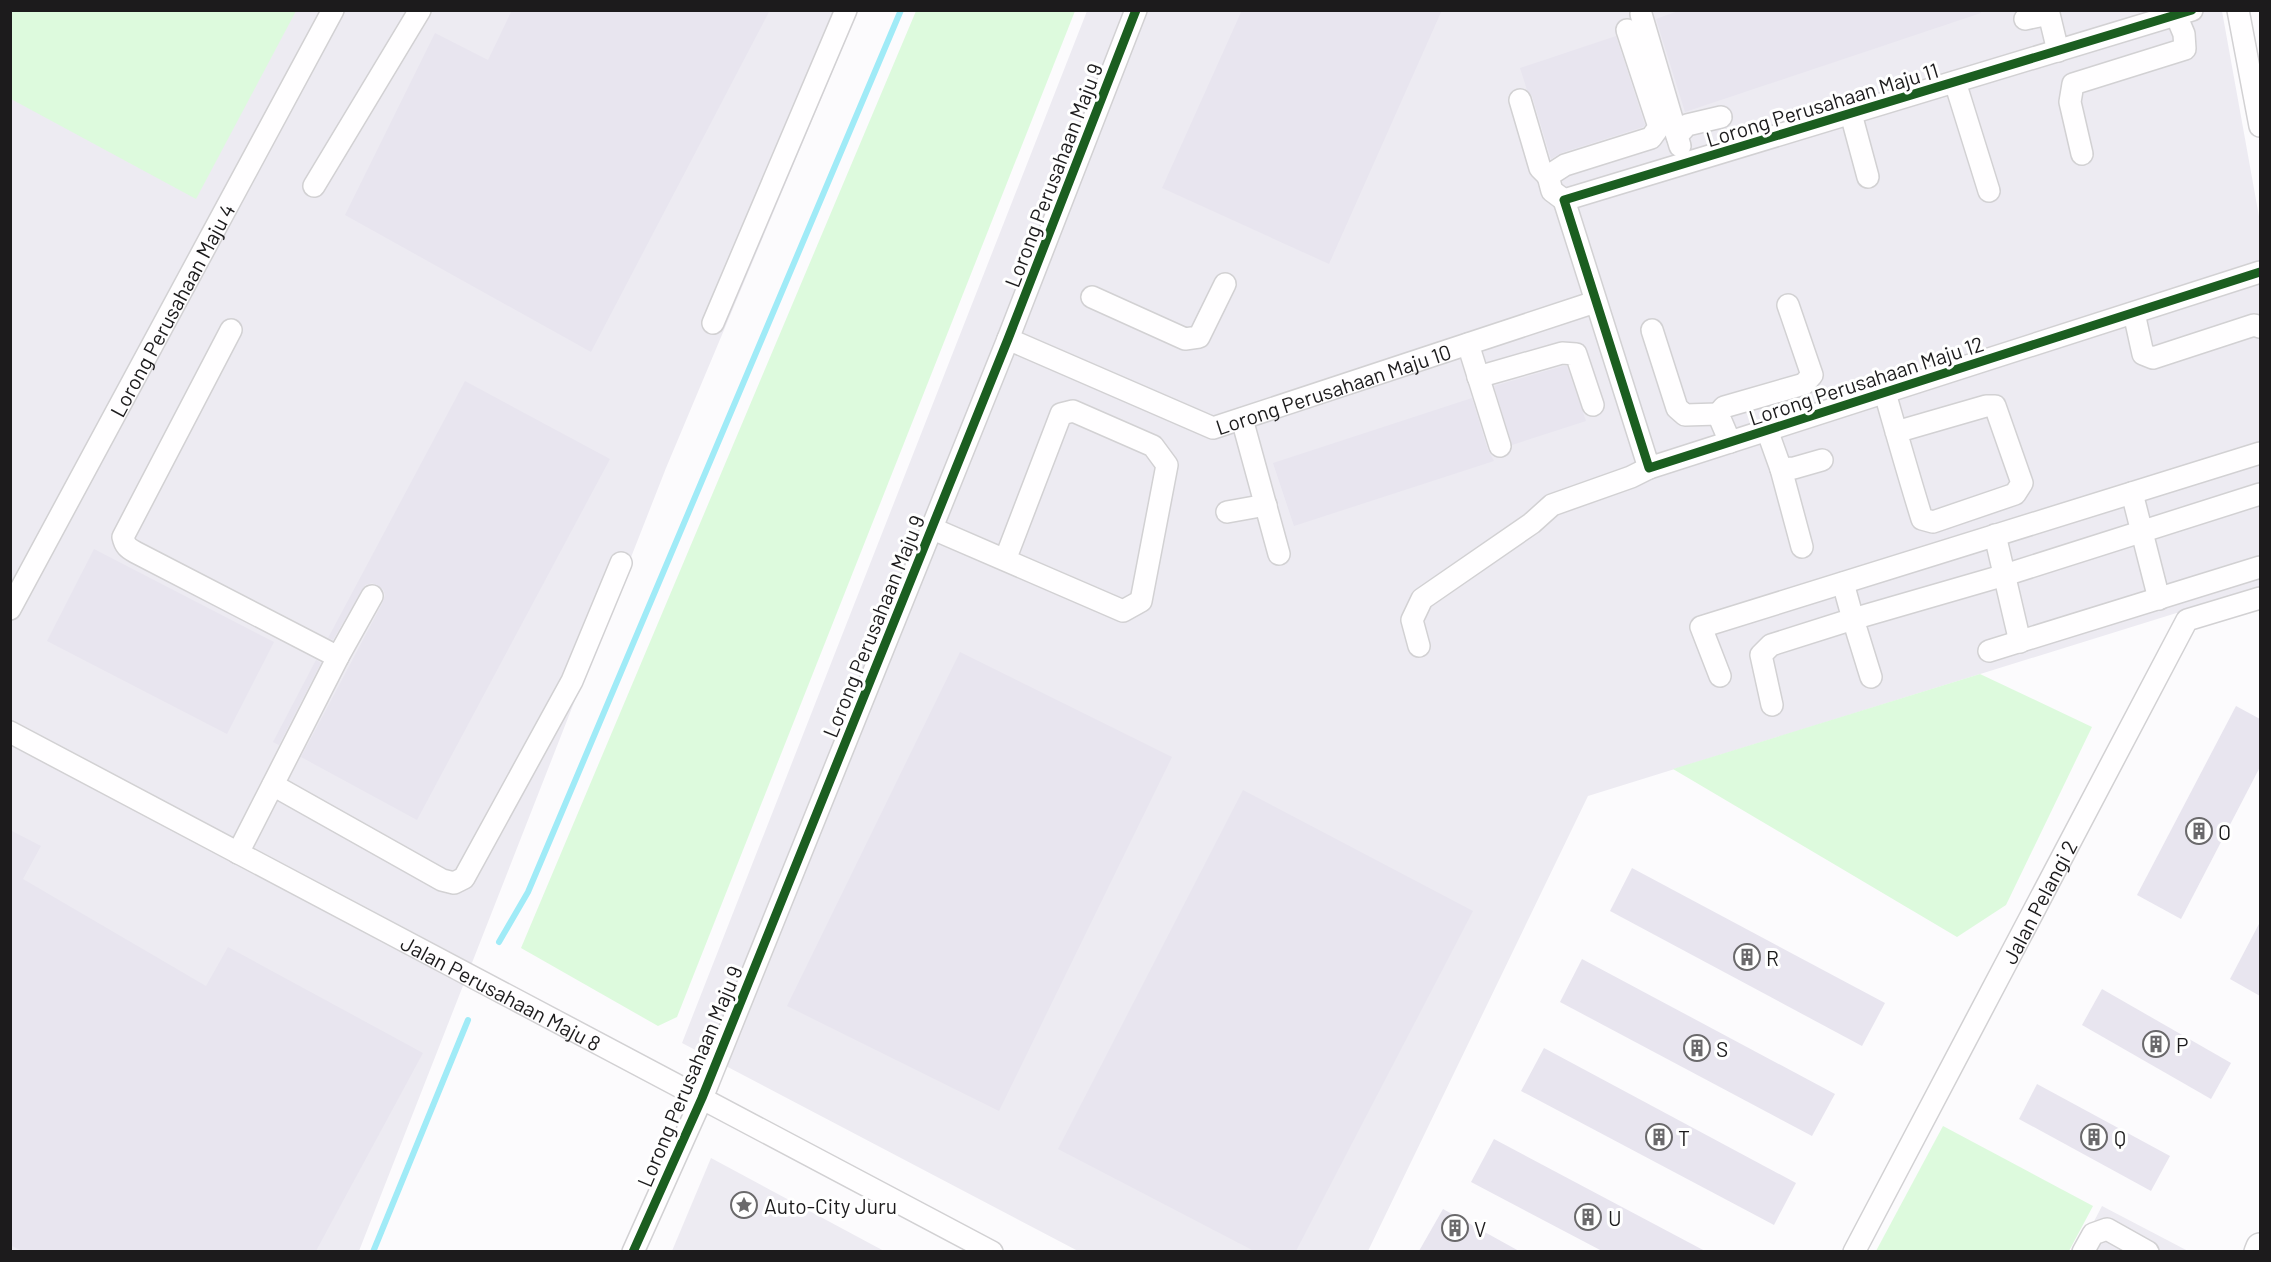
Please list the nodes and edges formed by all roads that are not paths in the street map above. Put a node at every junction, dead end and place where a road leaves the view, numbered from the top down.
1 (333, 10) edge
2 (420, 10) edge
3 (846, 10) edge
4 (1136, 10) edge
5 (2238, 10) edge
6 (2048, 12) edge
7 (2184, 13) edge
8 (1641, 14) dead end
9 (2147, 17) edge
10 (2025, 19) dead end
11 (1627, 30) dead end
12 (2058, 51) junction
13 (1955, 82) junction
14 (1520, 100) dead end
15 (1851, 114) junction
16 (1721, 117) dead end
17 (2260, 126) edge
18 (1677, 136) junction
19 (2082, 154) dead end
20 (1685, 164) junction
21 (1548, 176) junction
22 (1868, 177) dead end
23 (314, 186) dead end
24 (1989, 191) dead end
25 (1564, 200) junction
26 (2260, 273) edge
27 (1225, 284) dead end
28 (1092, 297) dead end
29 (1595, 302) junction
30 (1788, 305) dead end
31 (2134, 313) junction
32 (713, 323) dead end
33 (2260, 327) edge
34 (231, 330) dead end
35 (1652, 330) dead end
36 (1008, 339) junction
37 (1468, 344) junction
38 (1478, 376) junction
39 (1885, 393) junction
40 (1593, 405) dead end
41 (1718, 414) junction
42 (1242, 418) junction
43 (1767, 430) junction
44 (1896, 432) junction
45 (1730, 442) junction
46 (1500, 446) dead end
47 (2260, 453) edge
48 (1822, 460) dead end
49 (1649, 468) junction
50 (1781, 469) junction
51 (2132, 493) junction
52 (2260, 494) edge
53 (1266, 505) junction
54 (1227, 512) dead end
55 (931, 528) junction
56 (2142, 532) junction
57 (1995, 536) junction
58 (1802, 547) dead end
59 (1279, 554) dead end
60 (1005, 560) junction
61 (621, 563) dead end
62 (2260, 567) edge
63 (2005, 575) junction
64 (1843, 583) junction
65 (372, 596) dead end
66 (2260, 598) edge
67 (2159, 599) junction
68 (10, 609) edge
69 (1853, 619) junction
70 (2020, 642) junction
71 (1419, 646) dead end
72 (1989, 651) dead end
73 (338, 657) junction
74 (1720, 676) dead end
75 (1872, 677) dead end
76 (1772, 705) dead end
77 (10, 732) edge
78 (273, 785) junction
79 (238, 853) junction
80 (702, 1098) junction
81 (2260, 1247) edge
82 (633, 1251) edge
83 (993, 1251) edge
84 (1854, 1251) edge
85 (2083, 1251) edge
86 (2148, 1251) edge
87 (2258, 1251) edge

1 - 68 street, Lorong Perusahaan Maju 4
2 - 23 street
3 - 32 street
4 - 36 street, Lorong Perusahaan Maju 9
5 - 17 street
6 - 10 street
6 - 12 street
7 - 9 street, Lorong Perusahaan Maju 11
7 - 19 street
8 - 18 street
9 - 12 street, Lorong Perusahaan Maju 11
11 - 21 street
12 - 13 street, Lorong Perusahaan Maju 11
13 - 15 street, Lorong Perusahaan Maju 11
13 - 24 street
14 - 21 street
15 - 20 street, Lorong Perusahaan Maju 11
15 - 22 street
16 - 18 street
18 - 20 street
20 - 25 street, Lorong Perusahaan Maju 11
21 - 25 street
25 - 29 street
26 - 31 street, Lorong Perusahaan Maju 12
27 - 28 street
29 - 37 street, Lorong Perusahaan Maju 10
29 - 49 street
30 - 41 street
31 - 33 street
31 - 39 street, Lorong Perusahaan Maju 12
34 - 73 street
35 - 41 street
36 - 42 street, Lorong Perusahaan Maju 10
36 - 55 street, Lorong Perusahaan Maju 9
37 - 38 street
37 - 42 street, Lorong Perusahaan Maju 10
38 - 40 street
38 - 46 street
39 - 43 street, Lorong Perusahaan Maju 12
39 - 44 street
41 - 45 street
42 - 53 street
43 - 45 street, Lorong Perusahaan Maju 12
43 - 50 street
44 - 44 street
45 - 49 street, Lorong Perusahaan Maju 12
47 - 51 street
48 - 50 street
49 - 71 street, Lorong Perusahaan Maju 12
50 - 58 street
51 - 56 street
51 - 57 street
52 - 56 street
53 - 54 street
53 - 59 street
55 - 60 street
55 - 80 street, Lorong Perusahaan Maju 9
56 - 63 street
56 - 67 street
57 - 63 street
57 - 64 street
60 - 60 street
61 - 78 street
62 - 67 street
63 - 69 street
63 - 70 street
64 - 69 street
64 - 74 street
65 - 73 street
66 - 84 street, Jalan Pelangi 2
67 - 70 street
69 - 75 street
69 - 76 street
70 - 72 street
73 - 78 street
77 - 79 street, Jalan Perusahaan Maju 8
78 - 79 street
79 - 80 street, Jalan Perusahaan Maju 8
80 - 82 street, Lorong Perusahaan Maju 9
80 - 83 street, Jalan Perusahaan Maju 8
81 - 87 main road
85 - 86 street

